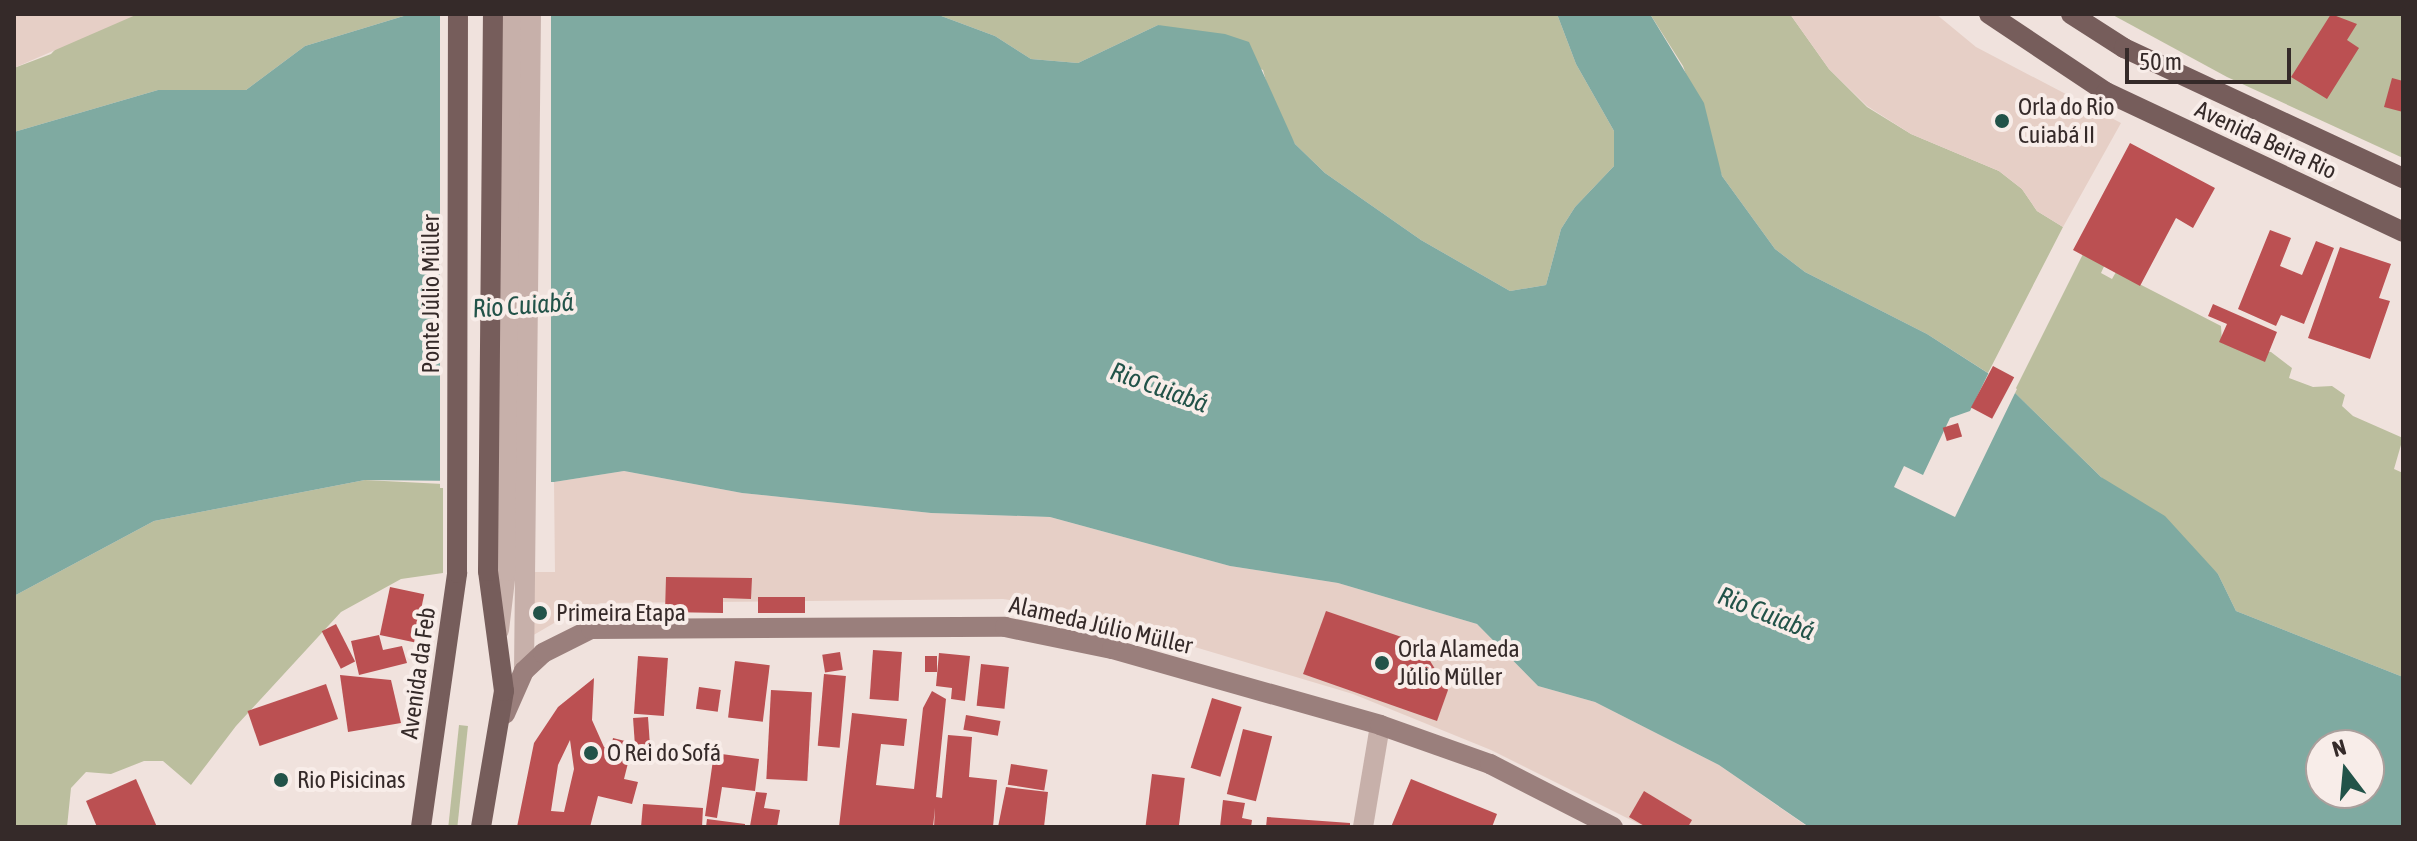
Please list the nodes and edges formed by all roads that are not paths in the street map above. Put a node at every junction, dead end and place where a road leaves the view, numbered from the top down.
1 (458, 14) edge
2 (493, 14) edge
3 (512, 14) edge
4 (531, 14) edge
5 (1989, 14) edge
6 (2071, 14) edge
7 (2403, 178) edge
8 (2403, 232) edge
9 (507, 572) junction
10 (457, 573) joint
11 (524, 671) junction
12 (1380, 725) junction
13 (502, 726) junction
14 (421, 827) edge
15 (481, 827) edge
16 (1363, 827) edge
17 (1613, 827) edge

1 - 10 main road, Ponte Júlio Müller
2 - 9 main road
3 - 9 street
4 - 9 street
5 - 8 main road, Avenida Beira Rio
6 - 7 main road, Avenida Beira Rio
9 - 11 street
9 - 13 main road
10 - 14 main road, Avenida da Feb
11 - 12 main road, Alameda Júlio Müller
11 - 13 main road
12 - 16 street
12 - 17 main road, Alameda Júlio Müller
13 - 15 main road

